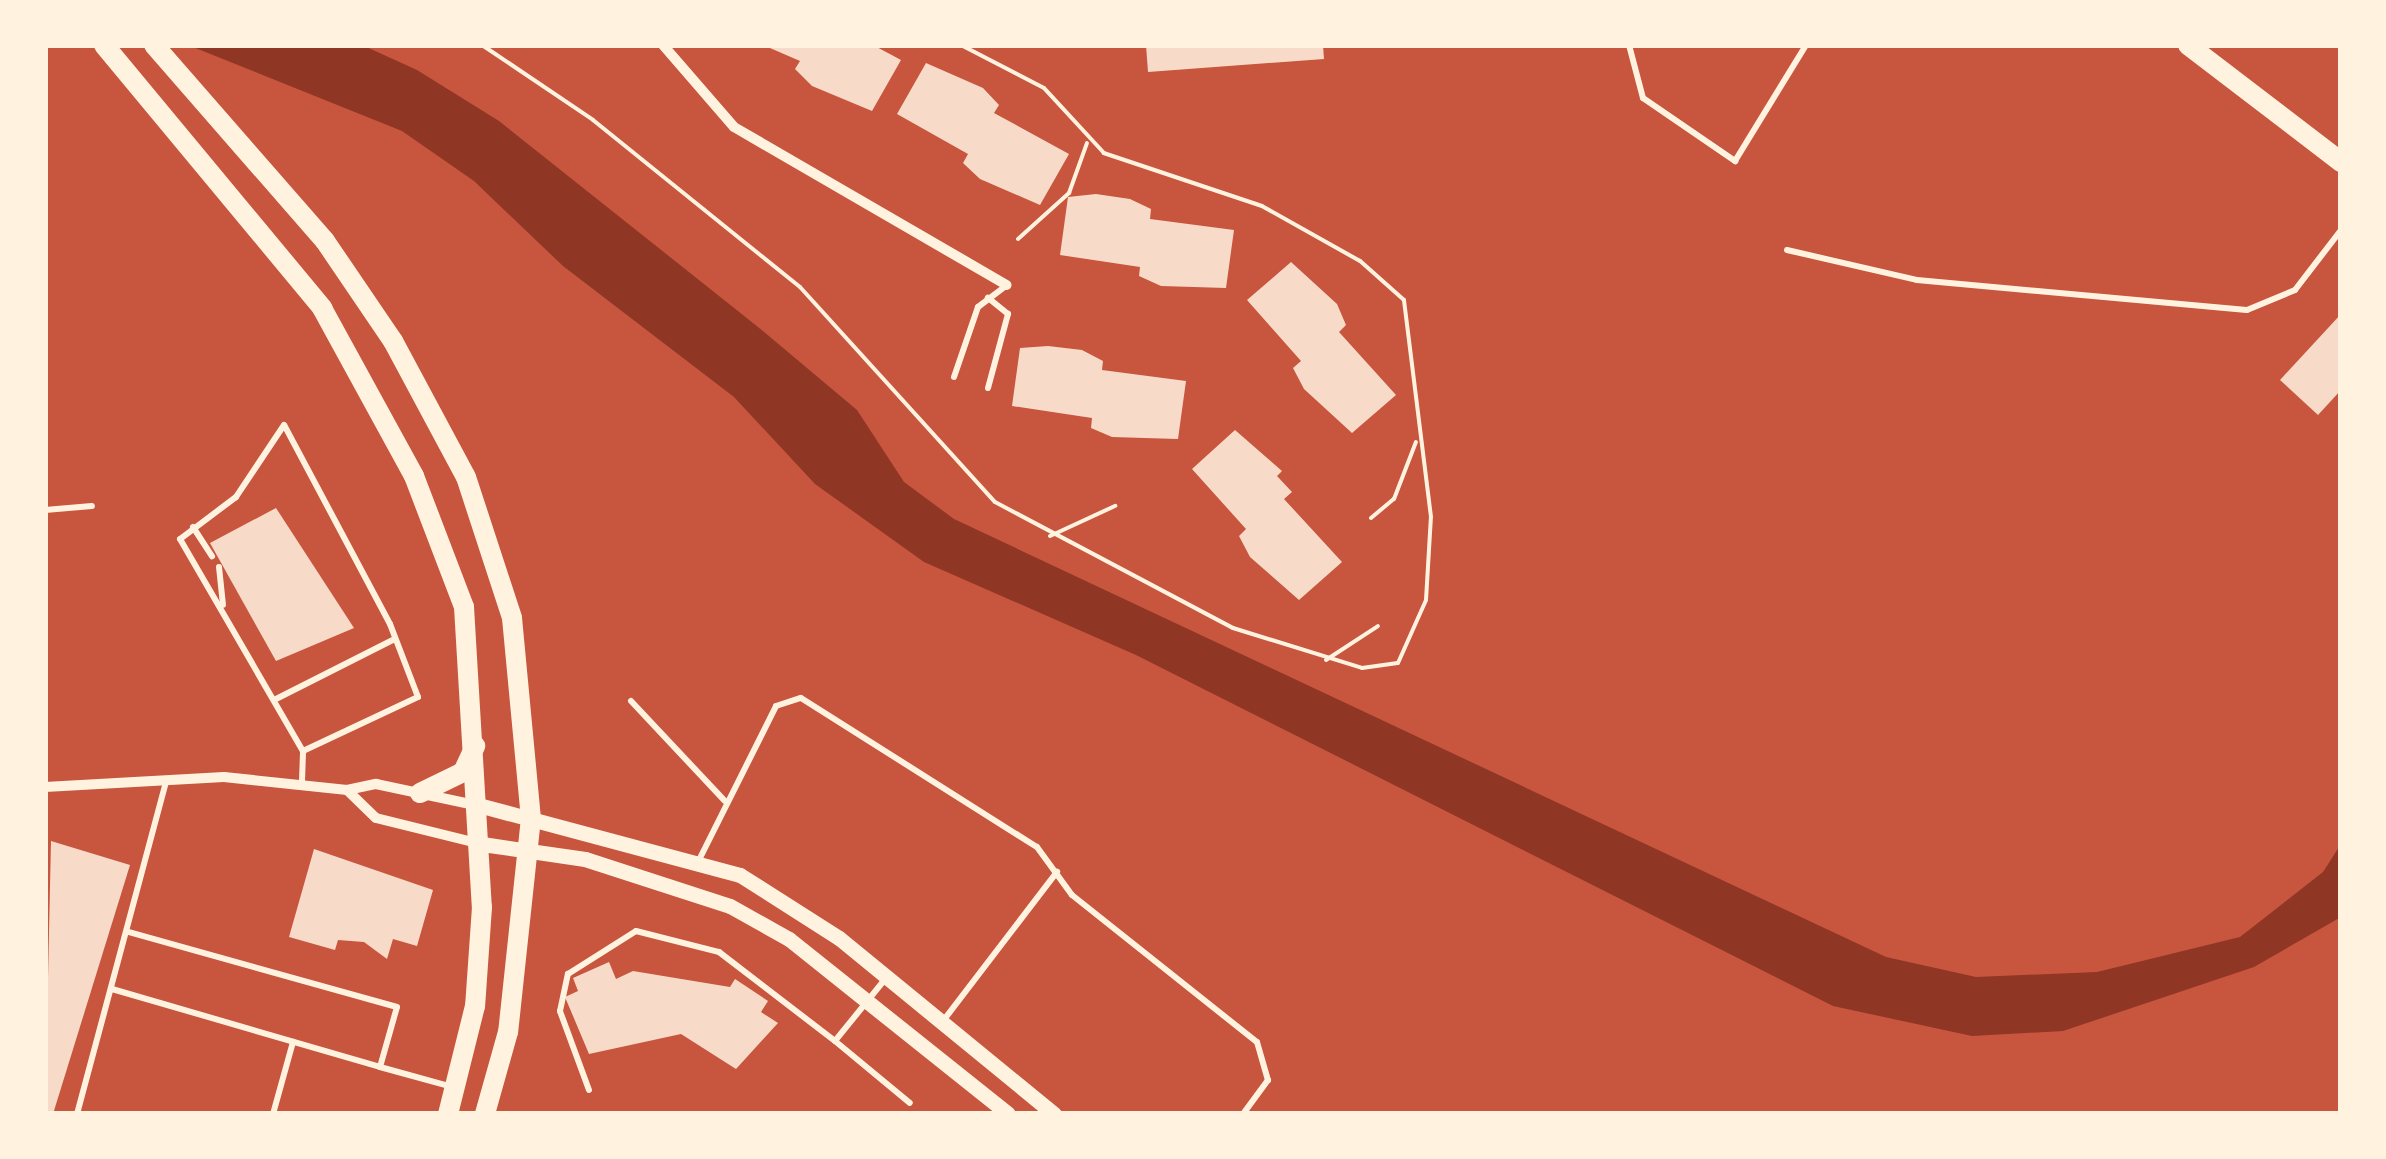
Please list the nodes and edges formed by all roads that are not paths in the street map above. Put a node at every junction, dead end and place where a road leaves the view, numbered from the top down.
1 (104, 45) edge
2 (154, 45) edge
3 (663, 45) edge
4 (1629, 45) edge
5 (1806, 45) edge
6 (2188, 45) edge
7 (2341, 162) edge
8 (2341, 230) edge
9 (1788, 250) dead end
10 (1007, 285) joint
11 (988, 298) junction
12 (954, 376) dead end
13 (988, 388) dead end
14 (92, 506) dead end
15 (45, 510) edge
16 (193, 527) junction
17 (212, 556) dead end
18 (219, 567) dead end
19 (224, 612) junction
20 (396, 639) junction
21 (276, 700) junction
22 (631, 702) dead end
23 (478, 739) junction
24 (303, 751) junction
25 (166, 780) junction
26 (302, 781) junction
27 (45, 787) edge
28 (347, 790) junction
29 (420, 793) junction
30 (726, 801) junction
31 (482, 806) junction
32 (531, 818) junction
33 (482, 844) junction
34 (528, 852) junction
35 (699, 860) junction
36 (1057, 872) junction
37 (788, 902) junction
38 (772, 929) junction
39 (128, 932) junction
40 (886, 977) junction
41 (112, 990) junction
42 (866, 1000) junction
43 (942, 1022) junction
44 (835, 1041) junction
45 (293, 1042) junction
46 (993, 1065) junction
47 (380, 1067) junction
48 (972, 1085) junction
49 (455, 1088) junction
50 (589, 1090) dead end
51 (910, 1103) dead end
52 (77, 1114) edge
53 (273, 1114) edge
54 (448, 1114) edge
55 (485, 1114) edge
56 (1008, 1114) edge
57 (1054, 1114) edge
58 (1243, 1114) edge

1 - 23 main road
2 - 32 main road
3 - 10 street
4 - 5 lane
6 - 7 main road
8 - 9 lane
10 - 11 lane
11 - 12 lane
11 - 13 lane
14 - 15 lane
16 - 17 lane
16 - 19 lane
16 - 20 lane
18 - 19 lane
19 - 21 lane
20 - 21 lane
20 - 24 lane
21 - 24 lane
22 - 30 lane
23 - 29 main road
23 - 31 main road
24 - 26 lane
25 - 26 street
25 - 27 street
25 - 39 lane
26 - 28 street
28 - 29 street
28 - 33 street
29 - 31 street
30 - 35 lane
30 - 36 lane
31 - 32 street
31 - 33 main road
32 - 34 main road
32 - 35 street
33 - 34 street
33 - 49 main road
34 - 38 street
34 - 55 main road
35 - 37 street
36 - 43 lane
36 - 58 lane
37 - 38 street
37 - 40 street
38 - 42 street
39 - 41 lane
39 - 47 lane
40 - 42 lane
40 - 43 street
41 - 45 lane
41 - 52 lane
42 - 44 lane
42 - 48 street
43 - 46 street
44 - 50 lane
44 - 51 lane
45 - 47 lane
45 - 53 lane
46 - 48 street
46 - 57 street
47 - 49 lane
48 - 56 street
49 - 54 main road

